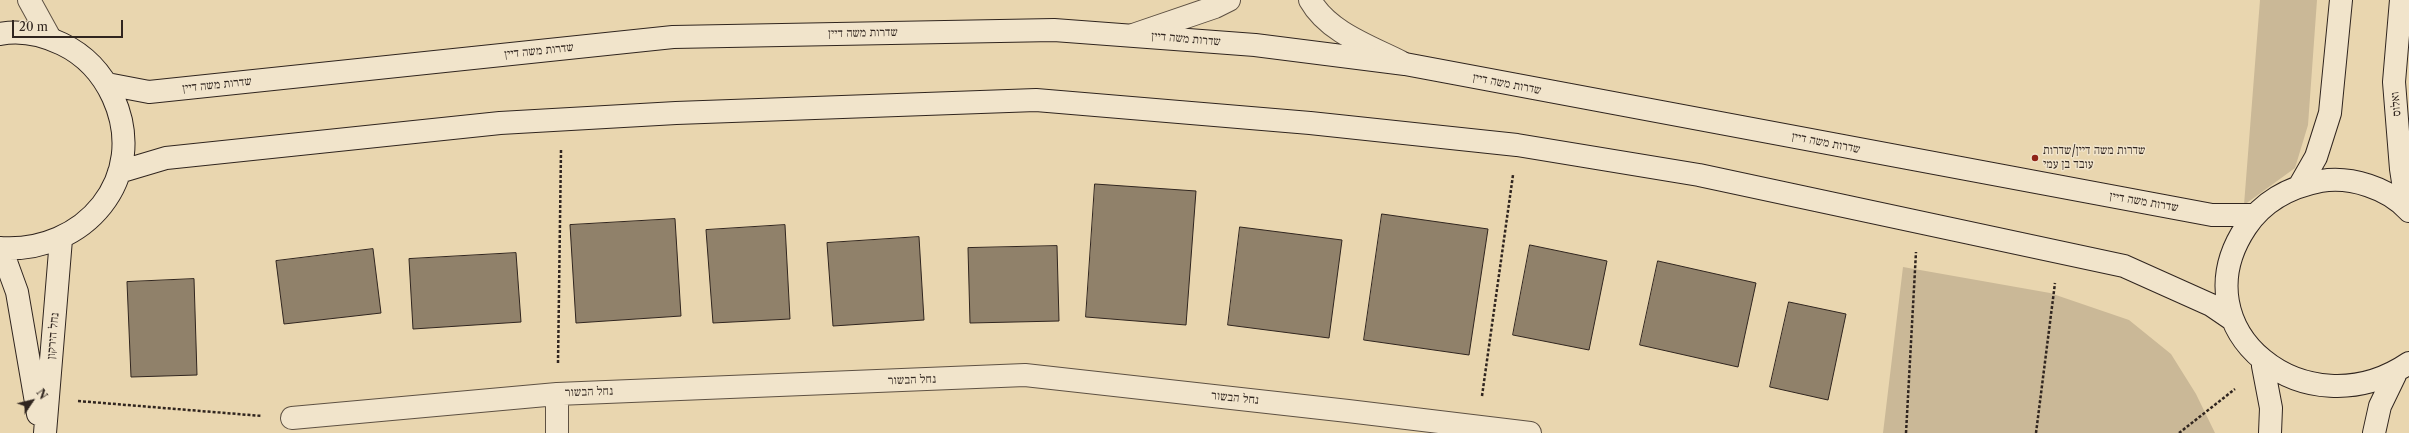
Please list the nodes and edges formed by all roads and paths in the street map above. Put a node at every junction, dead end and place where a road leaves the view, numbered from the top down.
1 (29, 0) edge
2 (1229, 0) edge
3 (1310, 0) edge
4 (2341, 0) edge
5 (2401, 0) edge
6 (0, 34) edge
7 (1133, 35) junction
8 (50, 38) junction
9 (1405, 64) junction
10 (107, 84) junction
11 (561, 120) junction
12 (1517, 145) junction
13 (119, 172) junction
14 (2300, 185) junction
15 (2408, 210) edge
16 (2254, 215) junction
17 (1918, 222) junction
18 (60, 239) junction
19 (0, 248) edge
20 (2059, 252) junction
21 (2233, 320) junction
22 (2263, 366) junction
23 (2402, 369) edge
24 (557, 394) junction
25 (47, 398) junction
26 (292, 418) joint
27 (1431, 427) edge
28 (1478, 427) junction
29 (41, 433) edge
30 (44, 433) edge
31 (557, 433) edge
32 (1530, 433) edge
33 (1906, 433) edge
34 (2036, 433) edge
35 (2179, 433) edge
36 (2270, 433) edge
37 (2374, 433) edge

1 - 8 main road
2 - 7 main road
3 - 9 main road
4 - 14 main road
5 - 15 main road, ואלוס
6 - 8 main road
7 - 9 main road, שדרות משה דיין
7 - 10 main road, שדרות משה דיין
8 - 10 main road
9 - 16 main road, שדרות משה דיין
10 - 13 main road
11 - 12 main road
11 - 13 main road
11 - 24 path
12 - 17 main road
12 - 28 path
13 - 18 main road
14 - 15 main road
14 - 16 main road
16 - 21 main road
17 - 20 main road
17 - 33 path
18 - 19 main road
18 - 25 main road, נחל הירקון
19 - 29 main road, נחל הירקון
20 - 21 main road
20 - 34 path
21 - 22 main road
22 - 23 main road
22 - 35 path
22 - 36 main road
23 - 37 main road
24 - 26 main road, נחל הבשור
24 - 27 main road, נחל הבשור
24 - 31 main road
25 - 26 path
25 - 30 main road, נחל הירקון
27 - 28 main road, נחל הבשור
28 - 32 main road, נחל הבשור

